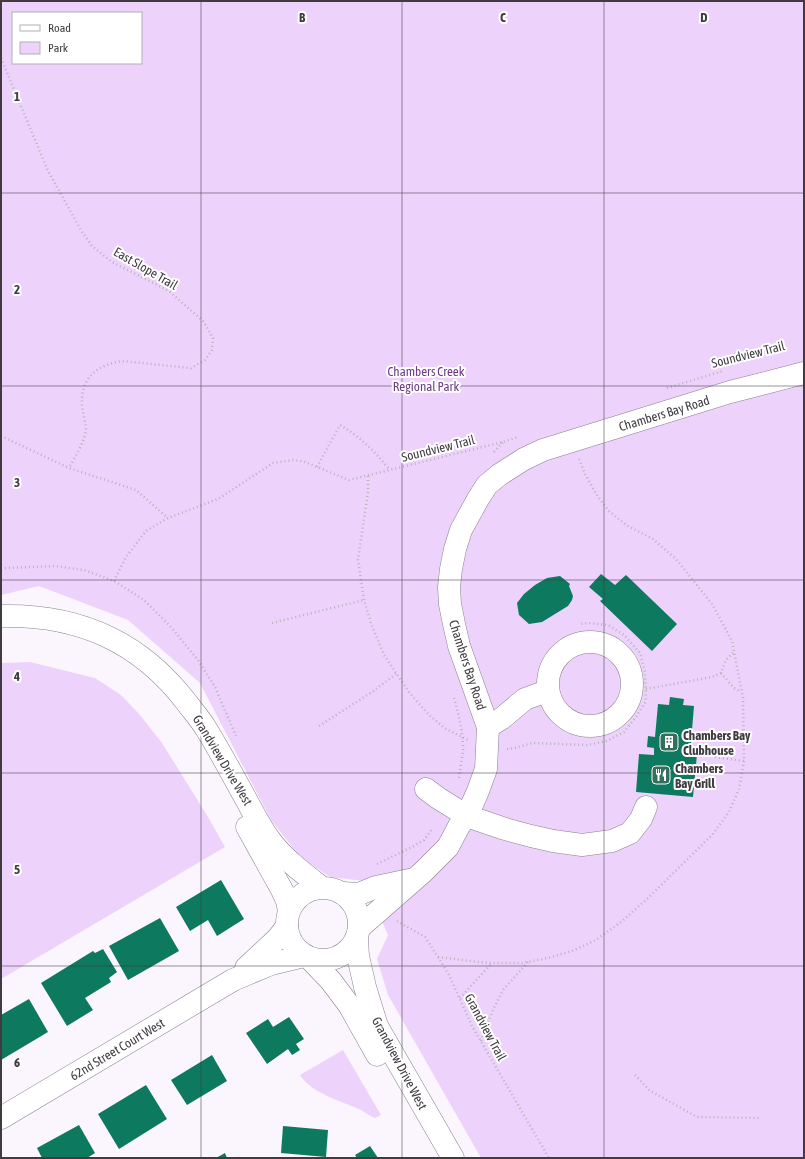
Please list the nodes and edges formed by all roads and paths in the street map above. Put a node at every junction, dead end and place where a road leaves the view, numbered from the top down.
1 (1, 58) edge
2 (730, 369) dead end
3 (804, 373) edge
4 (662, 390) dead end
5 (524, 435) dead end
6 (1, 436) edge
7 (578, 457) dead end
8 (317, 467) junction
9 (69, 468) junction
10 (390, 470) junction
11 (368, 476) junction
12 (168, 518) junction
13 (1, 569) edge
14 (114, 582) junction
15 (364, 600) junction
16 (1, 616) edge
17 (272, 623) dead end
18 (580, 624) dead end
19 (48, 625) junction
20 (1, 630) edge
21 (734, 651) junction
22 (721, 673) junction
23 (396, 674) junction
24 (646, 689) junction
25 (547, 691) dead end
26 (742, 692) junction
27 (319, 726) dead end
28 (488, 737) junction
29 (239, 742) dead end
30 (715, 757) dead end
31 (744, 761) junction
32 (426, 789) dead end
33 (646, 807) dead end
34 (458, 810) junction
35 (372, 867) dead end
36 (414, 880) junction
37 (321, 887) junction
38 (342, 893) junction
39 (392, 918) dead end
40 (288, 919) junction
41 (358, 934) junction
42 (307, 957) junction
43 (438, 957) junction
44 (528, 962) junction
45 (492, 963) junction
46 (233, 980) junction
47 (460, 998) junction
48 (481, 1042) junction
49 (635, 1075) dead end
50 (1, 1118) edge
51 (761, 1118) dead end
52 (436, 1158) edge
53 (453, 1158) edge
54 (549, 1158) edge

1 - 9 path, East Slope Trail
2 - 4 path, Soundview Trail
3 - 28 street, Chambers Bay Road
5 - 10 path, Soundview Trail
6 - 9 path
7 - 21 path
8 - 10 path
8 - 11 path, Soundview Trail
8 - 12 path, Soundview Trail
9 - 12 path
10 - 11 path, Soundview Trail
11 - 15 path
12 - 14 path, Soundview Trail
13 - 14 path
14 - 29 path
15 - 17 path
15 - 23 path
16 - 19 street
18 - 24 path
19 - 20 street
19 - 37 street, Grandview Drive West
19 - 40 street, Grandview Drive West
21 - 22 path
21 - 26 path
22 - 24 path
22 - 26 path
23 - 27 path
23 - 28 path
24 - 28 path
25 - 28 street
26 - 31 path
28 - 34 street, Chambers Bay Road
30 - 31 path
31 - 44 path
32 - 34 street
33 - 34 street
34 - 35 path
34 - 36 street, Chambers Bay Road
36 - 38 street
36 - 41 street, Chambers Bay Road
37 - 38 street
37 - 40 street
38 - 41 street
39 - 43 path, Grandview Trail
40 - 42 street
40 - 46 street, 62nd Street Court West
41 - 42 street
41 - 53 street, Grandview Drive West
42 - 46 street, 62nd Street Court West
42 - 52 street, Grandview Drive West
43 - 45 path
43 - 47 path, Grandview Trail
44 - 45 path
44 - 48 path
45 - 47 path
46 - 50 street, 62nd Street Court West
47 - 48 path, Grandview Trail
48 - 54 path, Grandview Trail
49 - 51 path

